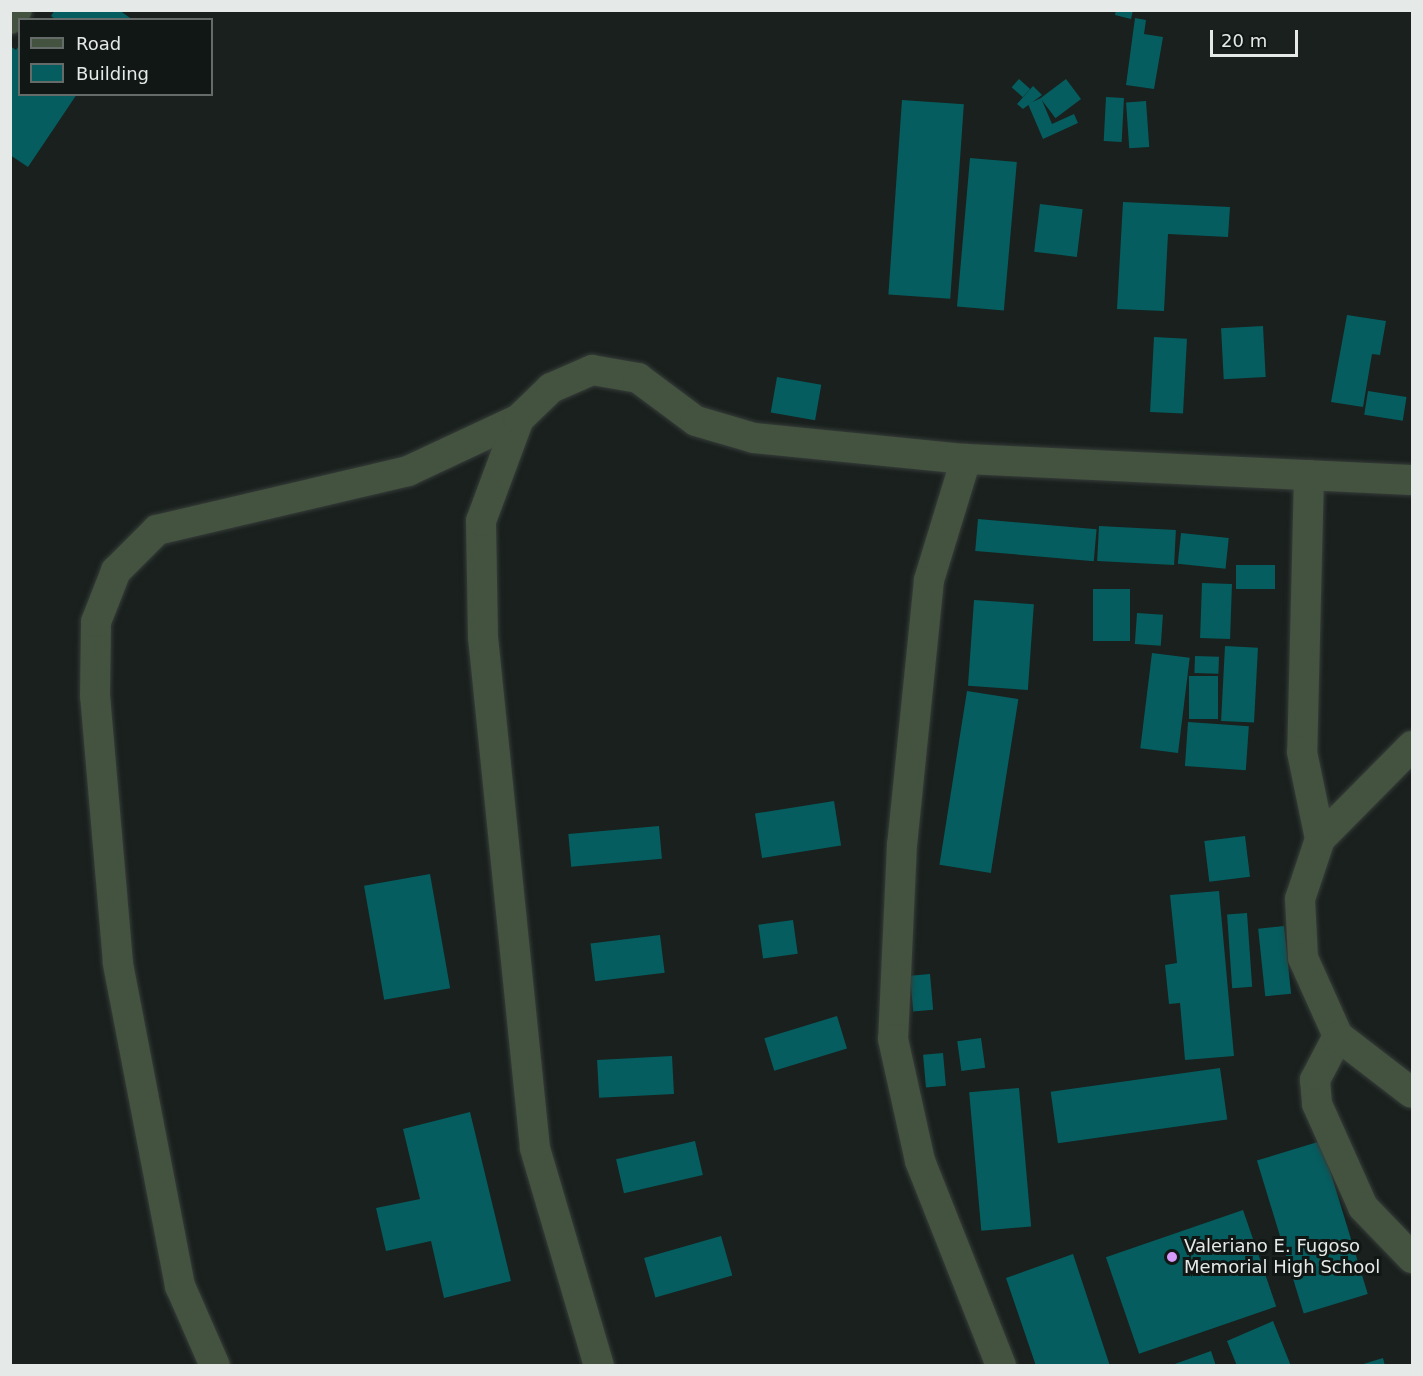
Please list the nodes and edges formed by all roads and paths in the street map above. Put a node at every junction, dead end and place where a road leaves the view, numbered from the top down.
1 (17, 10) edge
2 (10, 19) edge
3 (519, 419) junction
4 (966, 459) junction
5 (1309, 475) junction
6 (1413, 480) edge
7 (1413, 746) edge
8 (1320, 839) junction
9 (1338, 1036) junction
10 (1413, 1093) edge
11 (1413, 1258) edge
12 (215, 1365) edge
13 (599, 1365) edge
14 (1000, 1365) edge

1 - 2 street
3 - 4 street
3 - 12 street
3 - 13 street
4 - 5 street
4 - 14 street
5 - 6 street
5 - 8 street
7 - 8 street
8 - 9 street
9 - 10 street
9 - 11 street

